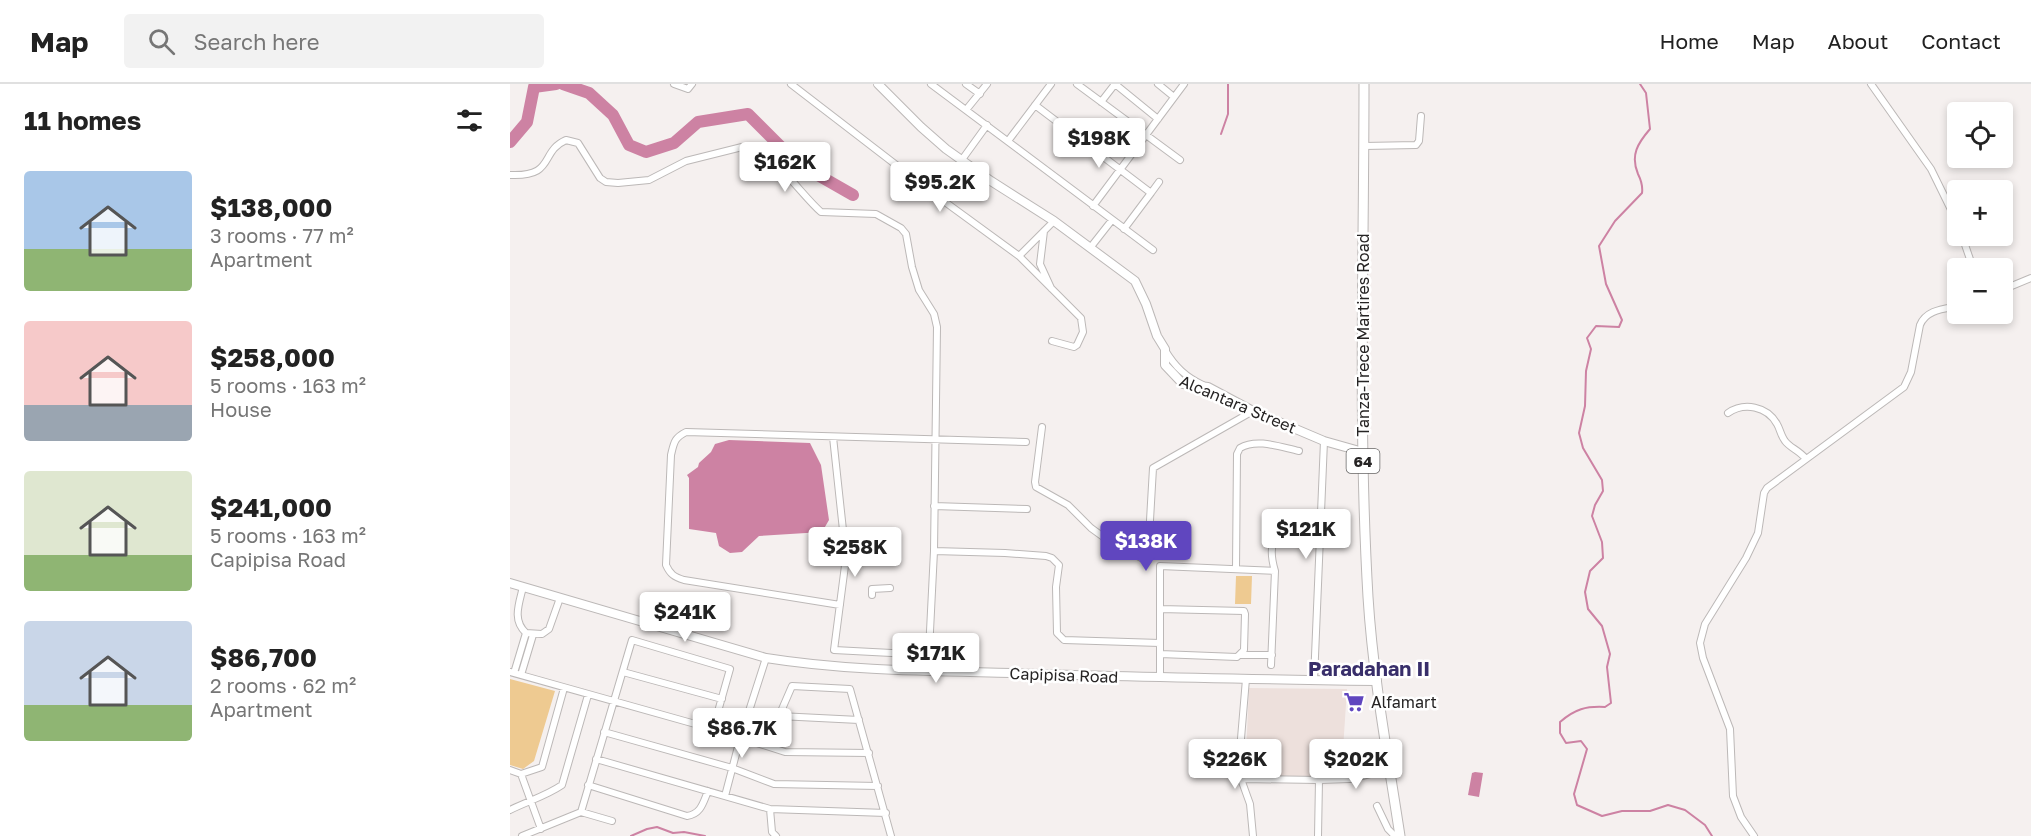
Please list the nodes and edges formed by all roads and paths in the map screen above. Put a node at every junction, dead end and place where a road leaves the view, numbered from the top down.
1 (674, 84) edge
2 (692, 84) edge
3 (791, 84) edge
4 (878, 84) edge
5 (931, 84) edge
6 (966, 84) edge
7 (987, 84) edge
8 (1077, 84) edge
9 (1115, 84) edge
10 (1158, 84) edge
11 (1184, 84) edge
12 (1364, 84) edge
13 (1871, 84) edge
14 (1048, 85) edge
15 (980, 94) junction
16 (1174, 97) junction
17 (1101, 102) junction
18 (1035, 105) junction
19 (966, 110) junction
20 (1421, 116) dead end
21 (1158, 119) junction
22 (987, 125) junction
23 (1146, 135) junction
24 (1008, 141) junction
25 (1364, 146) junction
26 (961, 160) junction
27 (1180, 160) dead end
28 (1120, 170) junction
29 (510, 175) edge
30 (1159, 182) dead end
31 (1150, 193) junction
32 (1947, 202) edge
33 (1093, 206) junction
34 (1112, 220) junction
35 (1054, 221) junction
36 (1124, 229) junction
37 (1044, 231) junction
38 (1090, 248) junction
39 (1152, 250) dead end
40 (1019, 256) junction
41 (2031, 278) edge
42 (2013, 285) edge
43 (1053, 291) junction
44 (1947, 309) edge
45 (1052, 341) dead end
46 (1253, 411) junction
47 (1728, 413) dead end
48 (1042, 427) dead end
49 (833, 437) junction
50 (937, 438) junction
51 (1324, 441) junction
52 (1026, 442) dead end
53 (1299, 451) dead end
54 (1363, 452) junction
55 (1806, 459) junction
56 (934, 506) junction
57 (1027, 509) dead end
58 (1297, 537) dead end
59 (934, 551) junction
60 (1236, 569) junction
61 (1275, 571) junction
62 (510, 583) edge
63 (523, 587) junction
64 (890, 588) dead end
65 (872, 595) dead end
66 (560, 598) junction
67 (840, 605) junction
68 (1160, 609) junction
69 (529, 634) junction
70 (1160, 643) junction
71 (1160, 654) junction
72 (930, 655) junction
73 (1241, 655) junction
74 (1272, 655) junction
75 (766, 658) junction
76 (1271, 665) dead end
77 (928, 671) junction
78 (623, 672) junction
79 (515, 673) edge
80 (1160, 678) junction
81 (1246, 679) junction
82 (1314, 680) junction
83 (1377, 681) junction
84 (564, 688) junction
85 (588, 695) junction
86 (722, 699) junction
87 (614, 702) junction
88 (779, 716) junction
89 (859, 720) junction
90 (712, 729) junction
91 (604, 732) junction
92 (740, 739) junction
93 (770, 747) junction
94 (869, 753) junction
95 (596, 759) junction
96 (732, 768) junction
97 (1390, 769) junction
98 (510, 770) edge
99 (521, 774) junction
100 (1241, 779) junction
101 (1319, 780) junction
102 (588, 785) junction
103 (878, 786) junction
104 (708, 791) junction
105 (726, 796) junction
106 (530, 800) junction
107 (1377, 806) dead end
108 (770, 809) junction
109 (510, 810) edge
110 (581, 812) junction
111 (886, 813) junction
112 (612, 821) dead end
113 (541, 829) junction
114 (522, 836) edge
115 (776, 836) edge
116 (891, 836) edge
117 (1253, 836) edge
118 (1318, 836) edge
119 (1395, 836) edge
120 (1400, 836) edge
121 (1754, 836) edge

1 - 2 street
3 - 40 street
4 - 26 street, Alcantara Street
5 - 19 street
6 - 15 street
7 - 15 street
8 - 17 street
9 - 17 street
9 - 21 street
10 - 16 street
11 - 16 street
12 - 25 main road, Tanza-Trece Martires Road / 64
13 - 32 street
14 - 18 street
15 - 19 street
16 - 21 street
17 - 23 street
18 - 24 street
18 - 28 street
19 - 22 street
20 - 25 street
21 - 23 street
22 - 24 street
22 - 26 street
23 - 27 street
23 - 28 street
24 - 33 street
25 - 54 main road, Tanza-Trece Martires Road / 64
26 - 35 street, Alcantara Street
28 - 31 street
28 - 33 street
29 - 50 street
30 - 31 street
31 - 36 street
33 - 34 street
34 - 36 street
34 - 38 street
35 - 37 street
35 - 38 street, Alcantara Street
36 - 39 street
37 - 40 street
37 - 43 street
38 - 46 street, Alcantara Street
40 - 43 street
41 - 42 street
43 - 45 street
44 - 55 street
46 - 48 street
46 - 51 street, Alcantara Street
47 - 55 street
49 - 50 street
49 - 67 street
49 - 67 street
50 - 52 street
50 - 56 street
51 - 54 street, Alcantara Street
51 - 82 street
53 - 60 street
54 - 83 main road, Tanza-Trece Martires Road / 64
55 - 121 street
56 - 57 street
56 - 59 street
58 - 61 street
59 - 70 street
59 - 72 street
60 - 61 street
60 - 68 street
61 - 74 street
62 - 63 main road, Capipisa Road
63 - 66 main road, Capipisa Road
63 - 69 street
64 - 65 street
66 - 69 street
66 - 75 main road, Capipisa Road
67 - 72 street
68 - 70 street
68 - 73 street
69 - 79 street
70 - 71 street
71 - 73 street
71 - 80 street
72 - 77 street
73 - 74 street
74 - 76 street
75 - 77 main road, Capipisa Road
75 - 92 street
77 - 80 main road, Capipisa Road
78 - 86 street
78 - 86 street
78 - 87 street
79 - 84 street
80 - 81 main road, Capipisa Road
81 - 82 main road, Capipisa Road
81 - 100 street
82 - 83 main road, Capipisa Road
83 - 97 main road, Tanza-Trece Martires Road / 64
84 - 85 street
84 - 99 street
85 - 87 street
85 - 106 street
86 - 90 street
87 - 90 street
87 - 91 street
88 - 89 street
88 - 89 street
88 - 93 street
89 - 94 street
90 - 92 street
91 - 95 street
91 - 96 street
92 - 93 street
92 - 96 street
93 - 94 street
94 - 103 street
95 - 102 street
95 - 104 street
96 - 103 street
96 - 105 street
97 - 101 street
97 - 120 main road, Tanza-Trece Martires Road / 64
98 - 99 street
99 - 106 street
100 - 101 street
100 - 117 street
101 - 118 street
102 - 104 street
102 - 110 street
103 - 111 street
104 - 105 street
105 - 108 street
106 - 109 street
106 - 113 street
107 - 119 street
108 - 111 street
108 - 115 street
110 - 112 street
110 - 113 street
111 - 116 street
113 - 114 street

